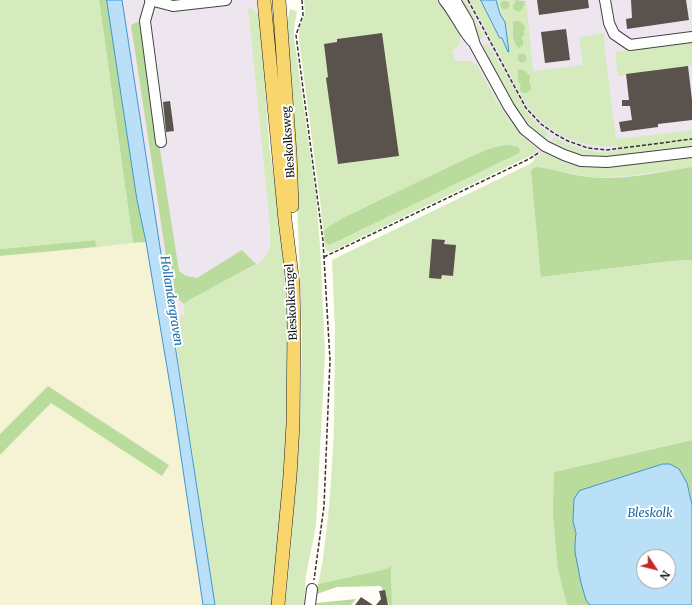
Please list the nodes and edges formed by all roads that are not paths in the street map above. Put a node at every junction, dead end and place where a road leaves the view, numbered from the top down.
1 (151, 0) edge
2 (226, 0) edge
3 (264, 0) edge
4 (279, 0) edge
5 (444, 0) edge
6 (455, 0) edge
7 (605, 0) edge
8 (692, 37) edge
9 (475, 45) junction
10 (161, 142) dead end
11 (692, 152) edge
12 (293, 284) junction
13 (312, 589) road end
14 (278, 605) edge
15 (310, 605) edge

1 - 2 street
1 - 10 street
3 - 12 main road, Bleskolksingel
4 - 12 main road, Bleskolksweg
5 - 9 street
6 - 9 street
7 - 8 street
9 - 11 street
12 - 14 main road, Bleskolksingel
13 - 15 street

